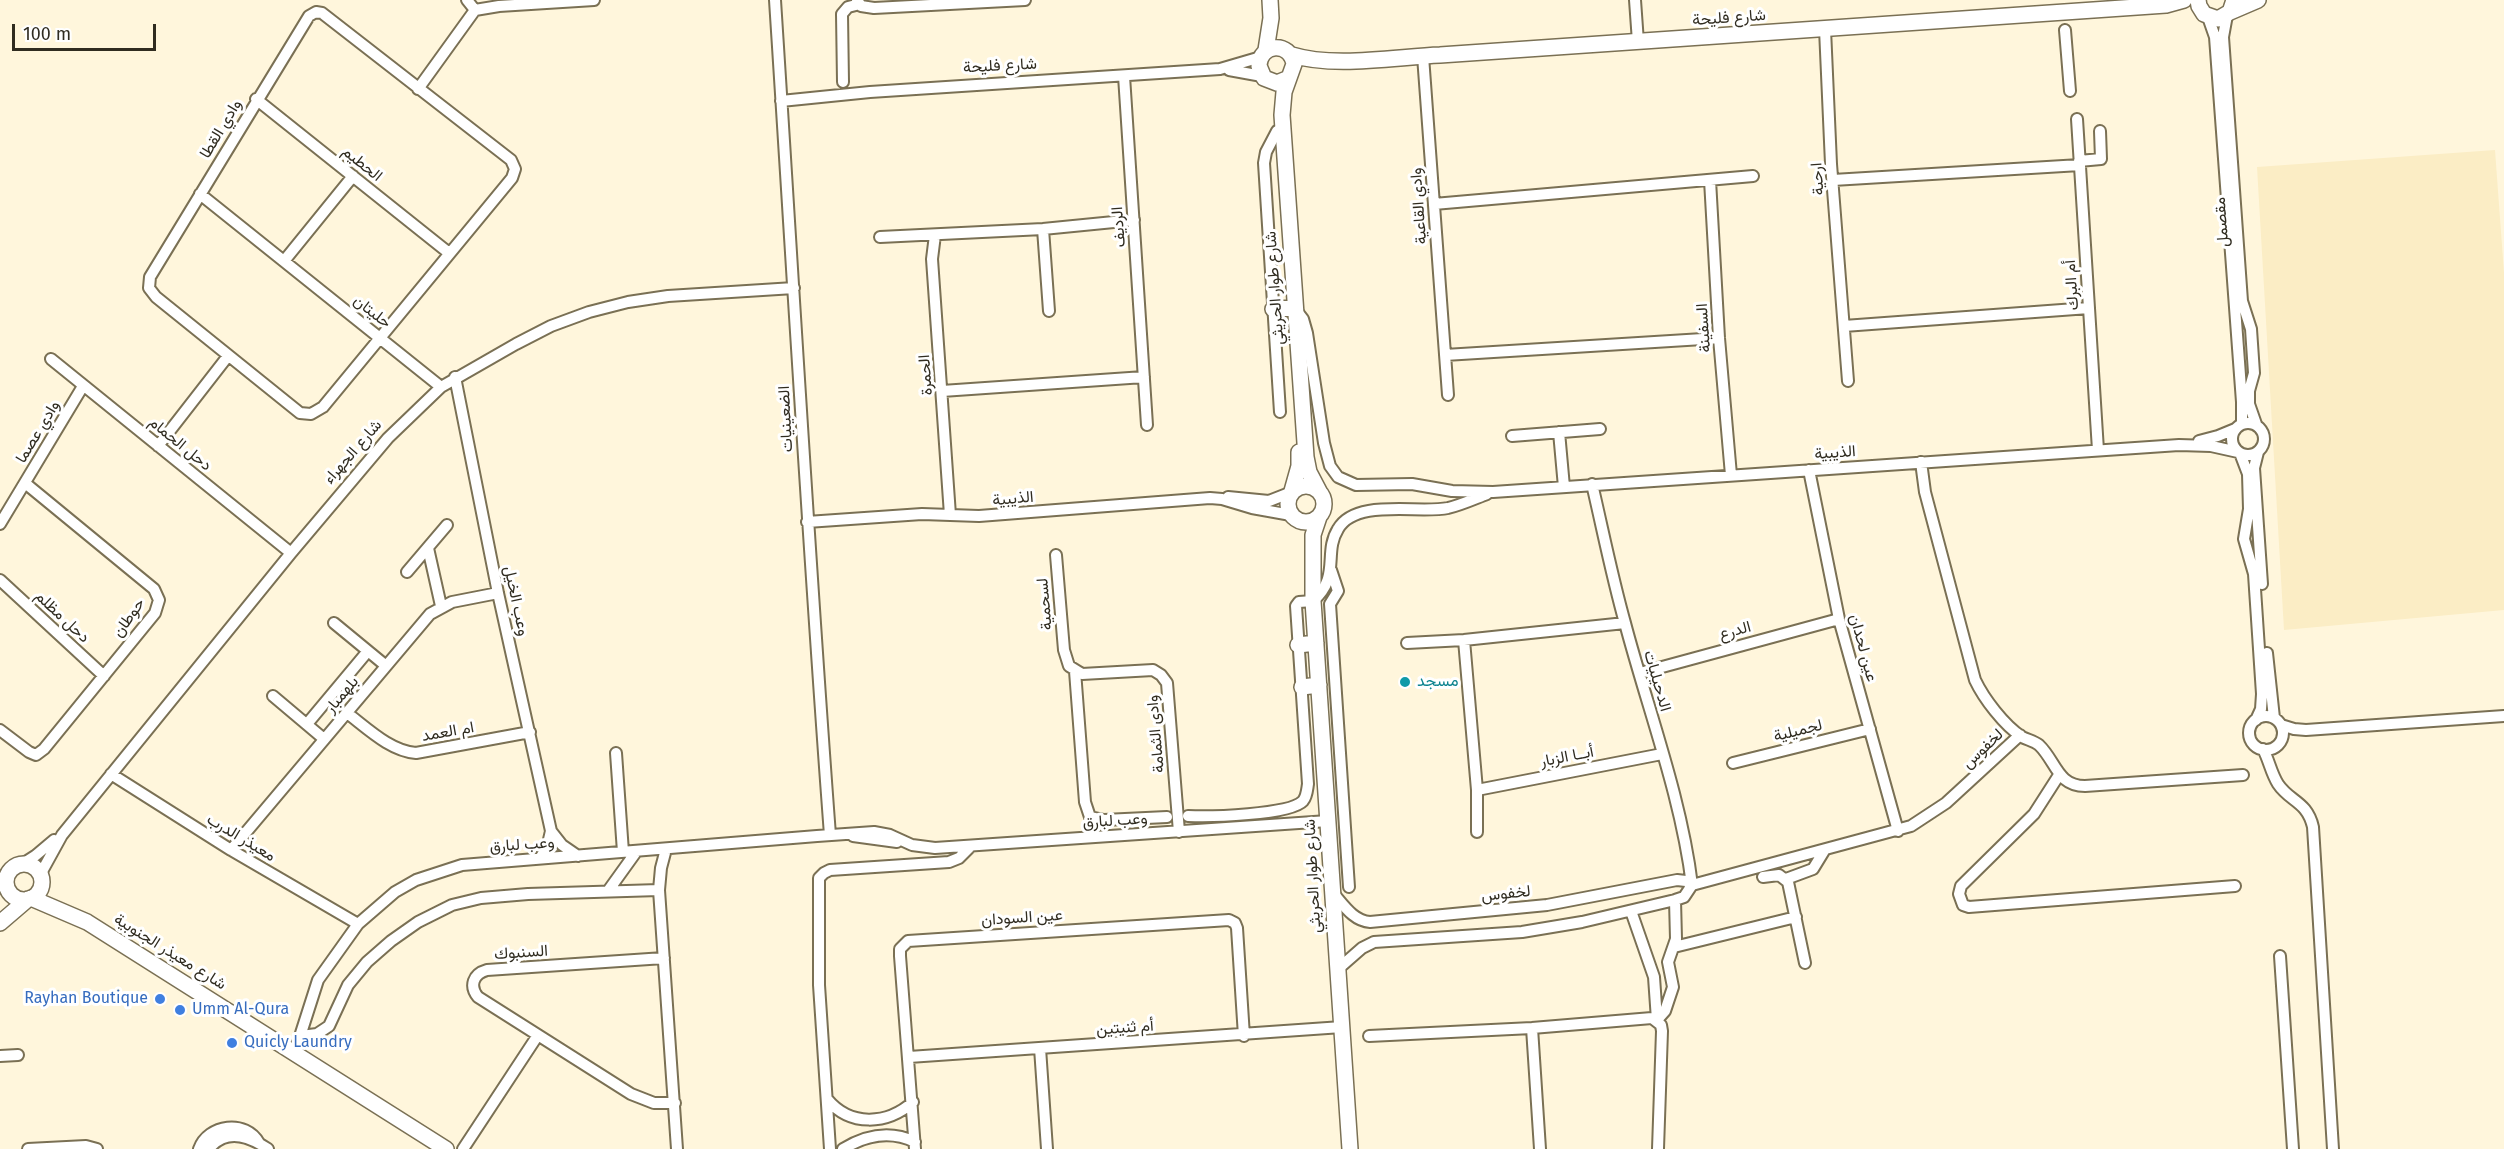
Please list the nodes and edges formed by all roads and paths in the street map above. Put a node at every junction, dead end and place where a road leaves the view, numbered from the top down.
1 (467, 0) edge
2 (594, 0) edge
3 (775, 0) edge
4 (1025, 0) edge
5 (1270, 0) edge
6 (1635, 0) edge
7 (2184, 0) edge
8 (2258, 0) edge
9 (858, 2) edge
10 (2166, 5) junction
11 (2230, 9) edge
12 (475, 10) junction
13 (2203, 10) edge
14 (1271, 18) junction
15 (1825, 29) junction
16 (2065, 30) dead end
17 (1638, 42) junction
18 (1288, 52) junction
19 (1264, 53) junction
20 (1423, 56) junction
21 (1330, 61) junction
22 (1220, 69) junction
23 (1124, 76) junction
24 (1291, 76) junction
25 (1264, 77) junction
26 (843, 82) dead end
27 (418, 89) junction
28 (2070, 91) dead end
29 (256, 99) junction
30 (781, 101) junction
31 (2077, 119) dead end
32 (1277, 131) junction
33 (2100, 131) dead end
34 (2079, 163) junction
35 (353, 176) junction
36 (1753, 176) dead end
37 (1710, 180) junction
38 (1833, 180) junction
39 (200, 194) junction
40 (1434, 204) junction
41 (1134, 220) junction
42 (1043, 229) junction
43 (935, 235) junction
44 (880, 237) dead end
45 (449, 253) junction
46 (284, 261) junction
47 (794, 288) junction
48 (1292, 308) junction
49 (2089, 308) junction
50 (1273, 309) junction
51 (1048, 311) dead end
52 (1844, 326) junction
53 (379, 337) junction
54 (1719, 338) junction
55 (1445, 355) junction
56 (228, 356) junction
57 (51, 359) dead end
58 (1144, 377) junction
59 (455, 378) junction
60 (1848, 381) dead end
61 (83, 386) junction
62 (441, 387) junction
63 (942, 391) junction
64 (1448, 395) dead end
65 (1280, 412) dead end
66 (2256, 424) junction
67 (1147, 425) dead end
68 (2239, 426) junction
69 (1600, 429) dead end
70 (1559, 432) junction
71 (1512, 436) dead end
72 (2179, 445) junction
73 (158, 446) junction
74 (2098, 450) junction
75 (2239, 452) junction
76 (2258, 452) junction
77 (1921, 462) junction
78 (1809, 470) junction
79 (1731, 475) junction
80 (25, 483) junction
81 (1592, 484) junction
82 (1564, 487) junction
83 (1452, 491) junction
84 (1292, 492) junction
85 (1493, 492) junction
86 (1320, 493) junction
87 (1222, 499) junction
88 (1453, 507) junction
89 (950, 515) junction
90 (1293, 517) junction
91 (1319, 517) junction
92 (807, 522) junction
93 (0, 524) edge
94 (447, 525) dead end
95 (428, 548) junction
96 (291, 553) junction
97 (1056, 555) dead end
98 (1331, 570) junction
99 (407, 572) dead end
100 (0, 580) edge
101 (498, 593) junction
102 (1313, 601) junction
103 (441, 606) junction
104 (1839, 619) junction
105 (334, 623) dead end
106 (1625, 623) junction
107 (1464, 640) junction
108 (1407, 642) dead end
109 (1316, 643) junction
110 (1298, 645) junction
111 (368, 651) junction
112 (386, 665) junction
113 (1075, 671) junction
114 (1640, 673) junction
115 (104, 676) junction
116 (1319, 685) junction
117 (1302, 687) junction
118 (273, 696) dead end
119 (347, 713) junction
120 (2504, 716) edge
121 (2256, 720) junction
122 (2277, 722) junction
123 (307, 724) junction
124 (1870, 729) junction
125 (0, 730) edge
126 (2306, 730) junction
127 (530, 732) junction
128 (2020, 735) junction
129 (324, 739) junction
130 (2281, 741) junction
131 (2263, 749) junction
132 (616, 753) dead end
133 (1662, 754) junction
134 (1733, 763) dead end
135 (2272, 770) junction
136 (111, 774) junction
137 (2059, 775) junction
138 (2243, 775) dead end
139 (1477, 790) junction
140 (1188, 816) dead end
141 (1167, 817) dead end
142 (1328, 821) junction
143 (551, 831) junction
144 (1179, 831) junction
145 (1898, 831) junction
146 (1477, 832) dead end
147 (62, 835) junction
148 (830, 835) junction
149 (971, 846) junction
150 (666, 849) junction
151 (231, 850) junction
152 (1824, 851) junction
153 (623, 852) junction
154 (636, 852) junction
155 (578, 856) junction
156 (540, 858) junction
157 (0, 861) edge
158 (1776, 864) junction
159 (20, 865) junction
160 (1762, 877) dead end
161 (1783, 877) junction
162 (41, 878) junction
163 (4, 882) edge
164 (1692, 885) junction
165 (2235, 886) dead end
166 (1349, 887) dead end
167 (659, 890) junction
168 (608, 891) junction
169 (1332, 892) junction
170 (30, 898) junction
171 (1675, 900) junction
172 (1631, 911) junction
173 (0, 912) edge
174 (1796, 917) junction
175 (87, 922) junction
176 (0, 923) edge
177 (358, 924) junction
178 (1674, 947) junction
179 (2280, 956) dead end
180 (664, 958) junction
181 (1805, 963) dead end
182 (1338, 969) junction
183 (1657, 1020) junction
184 (1342, 1027) junction
185 (1532, 1028) junction
186 (538, 1035) junction
187 (301, 1036) junction
188 (1244, 1036) junction
189 (1369, 1036) dead end
190 (1040, 1048) junction
191 (295, 1052) junction
192 (18, 1055) dead end
193 (0, 1056) edge
194 (909, 1058) junction
195 (827, 1099) junction
196 (913, 1102) junction
197 (675, 1103) junction
198 (874, 1120) junction
199 (875, 1136) junction
200 (263, 1146) edge
201 (915, 1146) edge
202 (28, 1149) edge
203 (97, 1149) edge
204 (199, 1149) edge
205 (209, 1149) edge
206 (446, 1149) edge
207 (464, 1149) edge
208 (678, 1149) edge
209 (830, 1149) edge
210 (843, 1149) edge
211 (1047, 1149) edge
212 (1350, 1149) edge
213 (1540, 1149) edge
214 (1658, 1149) edge
215 (2293, 1149) edge
216 (2334, 1149) edge

1 - 12 street
2 - 12 street
3 - 30 street, الضعينيات
4 - 9 street
5 - 14 street
6 - 17 street
7 - 10 street, شارع فليحة
8 - 11 street
9 - 26 street
10 - 13 street, شارع فليحة
10 - 15 street, شارع فليحة
11 - 13 street, شارع فليحة
11 - 66 street, مقصمل
12 - 27 street
13 - 68 street, مقصمل
14 - 18 street
14 - 19 street
15 - 17 street, شارع فليحة
15 - 38 street, ارحية
16 - 28 street
17 - 20 street, شارع فليحة
18 - 19 street
18 - 21 street, شارع فليحة
18 - 24 street
19 - 22 street, شارع فليحة
19 - 25 street
20 - 21 street, شارع فليحة
20 - 40 street, وادي القاعية
21 - 24 street, شارع فليحة
22 - 23 street, شارع فليحة
22 - 25 street, شارع فليحة
23 - 30 street, شارع فليحة
23 - 41 street, الرديف
24 - 25 street
24 - 48 street, شارع طوار الحريثي
25 - 32 street, شارع طوار الحريثي
27 - 29 street, وادي القطا
27 - 45 street, وادي القطا
29 - 35 street, الحطيم
29 - 39 street, وادي القطا
30 - 47 street, الضعينيات
31 - 34 street, أم البرك
32 - 48 street, شارع طوار الحريثي
32 - 50 street
33 - 34 street
34 - 38 street
34 - 49 street, أم البرك
35 - 45 street, الحطيم
35 - 46 street
36 - 37 street
37 - 40 street
37 - 54 street, السفينة
38 - 52 street, ارحية
39 - 46 street, حليتان
39 - 56 street, وادي القطا
40 - 55 street, وادي القاعية
41 - 42 street
41 - 58 street, الرديف
42 - 43 street
42 - 51 street
43 - 44 street
43 - 63 street, الحمرة
45 - 53 street, وادي القطا
46 - 53 street, حليتان
47 - 59 street, شارع الجهراء
47 - 92 street, الضعينيات
48 - 50 street
48 - 83 street, الذيبية
48 - 84 street, شارع طوار الحريثي
48 - 86 street, شارع طوار الحريثي
49 - 52 street
49 - 74 street, أم البرك
50 - 65 street
52 - 60 street, ارحية
53 - 56 street, وادي القطا
53 - 62 street, حليتان
54 - 55 street
54 - 79 street, السفينة
55 - 64 street, وادي القاعية
56 - 73 street
57 - 61 street, دحل الحمام
58 - 63 street
58 - 67 street, الرديف
59 - 62 street, شارع الجهراء
59 - 101 street, وعب الخيل
61 - 73 street, دحل الحمام
61 - 80 street, وادي عصما
62 - 96 street, شارع الجهراء
63 - 89 street, الحمرة
66 - 68 street
66 - 76 street
68 - 72 street, الذيبية
68 - 75 street
69 - 70 street
70 - 71 street
70 - 82 street
72 - 74 street, الذيبية
72 - 75 street, الذيبية
73 - 96 street, دحل الحمام
74 - 77 street, الذيبية
75 - 76 street
75 - 121 street
76 - 122 street
77 - 78 street, الذيبية
77 - 128 street, لخفوس
78 - 79 street, الذيبية
78 - 104 street, عين لحدان
79 - 81 street, الذيبية
80 - 93 street, وادي عصما
80 - 115 street, حوطان
81 - 82 street, الذيبية
81 - 106 street, الدحيليات
82 - 85 street, الذيبية
83 - 85 street, الذيبية
83 - 88 street
84 - 86 street
84 - 87 street, الذيبية
84 - 90 street
85 - 88 street, الذيبية
86 - 91 street
87 - 89 street, الذيبية
87 - 90 street, الذيبية
88 - 98 street, الذيبية
89 - 92 street, الذيبية
90 - 91 street
90 - 102 street, شارع طوار الحريثي
91 - 102 street, شارع طوار الحريثي
92 - 148 street, الضعينيات
94 - 95 street
95 - 99 street
95 - 103 street
96 - 136 street, شارع الجهراء
97 - 113 street, لسحمية
98 - 102 street, الذيبية
98 - 166 street
100 - 115 street, دحل مظلم
101 - 103 street
101 - 127 street, وعب الخيل
102 - 109 street, شارع طوار الحريثي
102 - 110 street, الذيبية
103 - 112 street, بلهمبار
104 - 114 street, الدرع
104 - 124 street, عين لحدان
105 - 111 street
106 - 107 street
106 - 114 street, الدحيليات
107 - 108 street
107 - 139 street
109 - 110 street
109 - 116 street, شارع طوار الحريثي
110 - 117 street
111 - 112 street
111 - 123 street
112 - 119 street, بلهمبار
113 - 141 street
113 - 144 street, وادى الثمامة
114 - 133 street, الدحيليات
115 - 125 street, حوطان
116 - 117 street
116 - 142 street, شارع طوار الحريثي
117 - 140 street
118 - 123 street
119 - 127 street, ام العمد
119 - 129 street, بلهمبار
120 - 126 street
121 - 122 street
121 - 131 street
122 - 126 street
122 - 130 street
123 - 129 street
124 - 134 street, لجميلية
124 - 145 street, عين لحدان
126 - 130 street
127 - 143 street, وعب الخيل
128 - 137 street
128 - 145 street, لخفوس
129 - 151 street, بلهمبار
130 - 131 street
130 - 135 street
131 - 135 street
132 - 153 street
133 - 139 street, أبــا الزبار
133 - 164 street, الدحيليات
135 - 216 street
136 - 147 street, شارع الجهراء
136 - 151 street, معيذر الدرب
137 - 138 street
137 - 165 street
139 - 146 street
142 - 144 street, وعب لبارق
142 - 169 street, شارع طوار الحريثي
143 - 155 street
143 - 156 street
144 - 149 street, وعب لبارق
145 - 152 street, لخفوس
147 - 159 street, شارع الجهراء
147 - 162 street, شارع الجهراء
148 - 149 street, وعب لبارق
148 - 150 street, وعب لبارق
149 - 195 street
150 - 154 street, وعب لبارق
150 - 167 street
151 - 177 street, معيذر الدرب
152 - 158 street, لخفوس
152 - 161 street
153 - 154 street, وعب لبارق
153 - 155 street, وعب لبارق
154 - 168 street
155 - 156 street, وعب لبارق
156 - 177 street, وعب لبارق
157 - 159 street
158 - 161 street
158 - 164 street, لخفوس
159 - 162 street
159 - 163 street
160 - 161 street
161 - 174 street
162 - 170 street
162 - 175 street, شارع معيذر الجنوبية
163 - 170 street
163 - 173 street
164 - 169 street, لخفوس
164 - 171 street, لخفوس
167 - 168 street
167 - 180 street
168 - 187 street
169 - 182 street, شارع طوار الحريثي
170 - 175 street, شارع معيذر الجنوبية
170 - 176 street
171 - 172 street, لخفوس
171 - 178 street
172 - 182 street, لخفوس
172 - 183 street
174 - 178 street
174 - 181 street
175 - 191 street, شارع معيذر الجنوبية
177 - 187 street, وعب لبارق
178 - 183 street
179 - 215 street
180 - 186 street, السنبوك
180 - 197 street
182 - 184 street, شارع طوار الحريثي
183 - 185 street
183 - 214 street
184 - 188 street, أم ثنيتين
184 - 212 street, شارع طوار الحريثي
185 - 189 street
185 - 213 street
186 - 197 street, السنبوك
186 - 207 street
187 - 191 street, وعب لبارق
188 - 190 street, أم ثنيتين
188 - 194 street, عين السودان
190 - 194 street, أم ثنيتين
190 - 211 street
191 - 206 street, شارع معيذر الجنوبية
192 - 193 street
194 - 196 street, عين السودان
195 - 198 street
195 - 209 street
196 - 198 street
196 - 201 street, عين السودان
197 - 208 street
198 - 199 street
199 - 201 street
199 - 210 street
200 - 204 street
200 - 205 street
202 - 203 street

